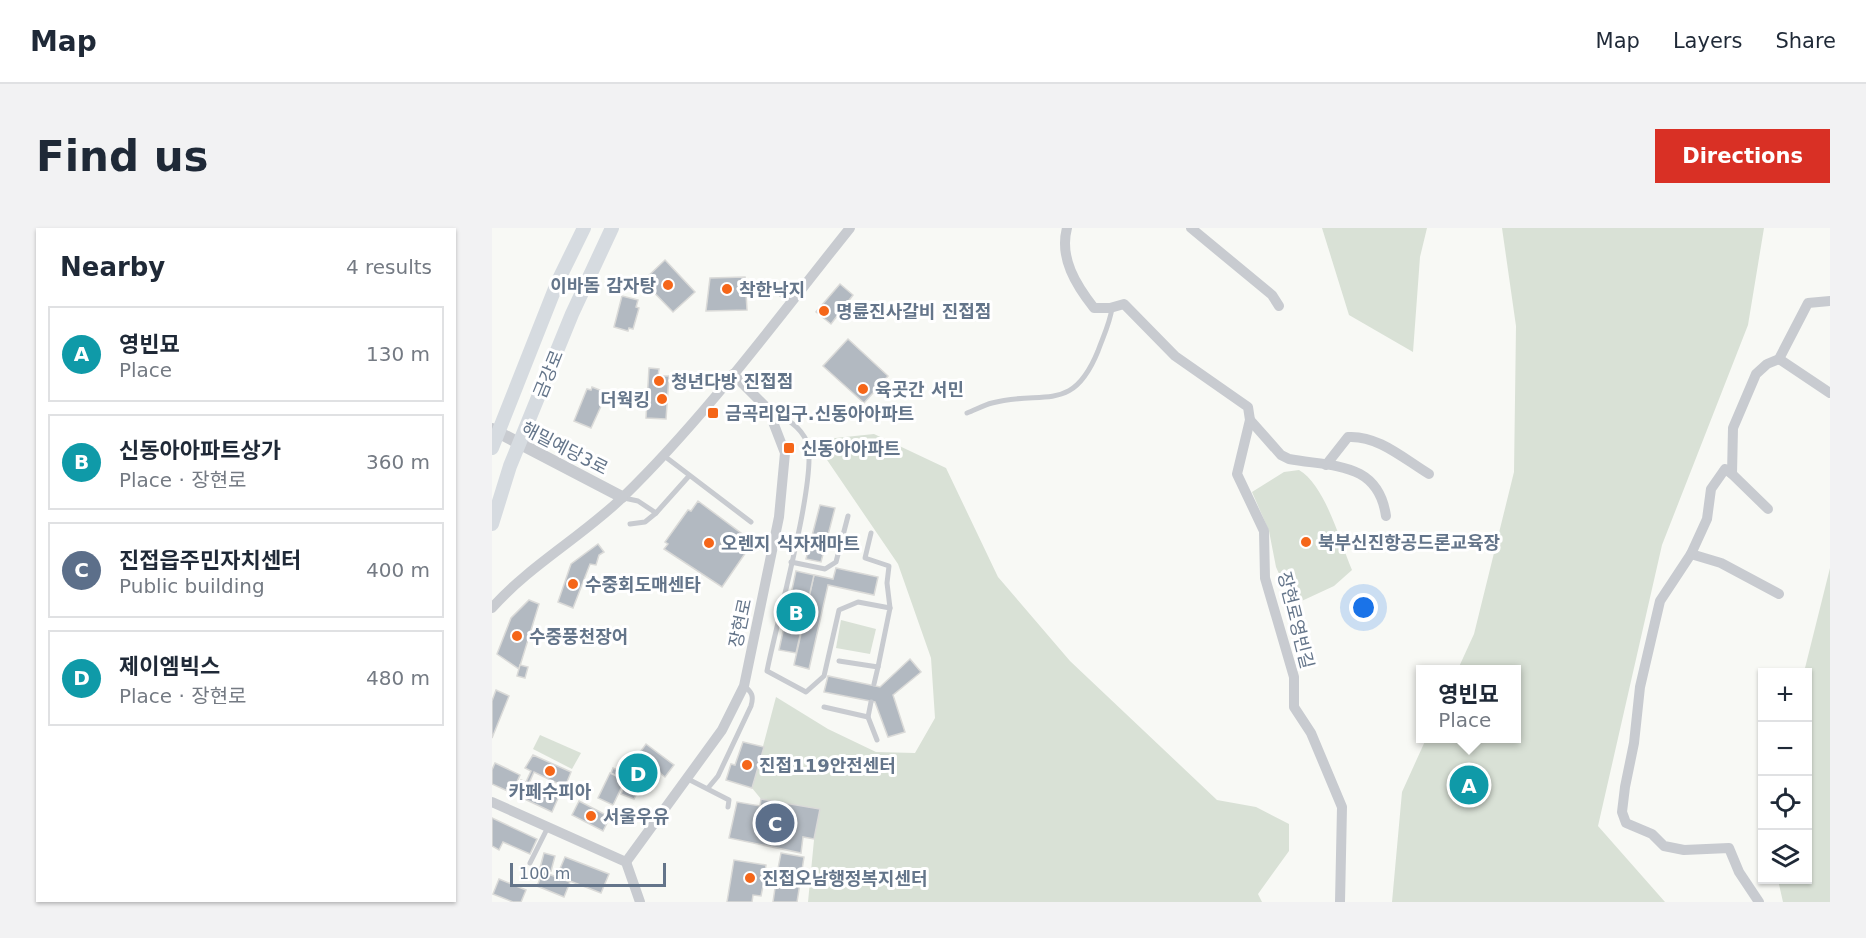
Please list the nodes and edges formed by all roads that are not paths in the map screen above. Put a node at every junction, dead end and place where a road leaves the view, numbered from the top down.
1 (584, 228) edge
2 (612, 228) edge
3 (850, 228) edge
4 (1067, 228) edge
5 (1191, 228) edge
6 (779, 294) dead end
7 (1830, 301) edge
8 (790, 302) junction
9 (1279, 306) dead end
10 (1112, 308) junction
11 (1779, 359) junction
12 (733, 374) junction
13 (1830, 393) edge
14 (768, 409) junction
15 (967, 413) dead end
16 (1250, 420) junction
17 (495, 431) edge
18 (519, 445) junction
19 (492, 448) edge
20 (663, 455) junction
21 (1326, 465) junction
22 (1429, 474) dead end
23 (1732, 474) junction
24 (689, 476) junction
25 (622, 497) junction
26 (1768, 509) dead end
27 (656, 513) junction
28 (848, 516) dead end
29 (1386, 516) dead end
30 (751, 522) dead end
31 (492, 524) edge
32 (630, 524) dead end
33 (871, 533) dead end
34 (1691, 554) junction
35 (791, 562) junction
36 (1779, 594) dead end
37 (492, 608) edge
38 (890, 609) junction
39 (839, 661) dead end
40 (878, 667) junction
41 (874, 684) dead end
42 (744, 686) junction
43 (871, 702) dead end
44 (824, 707) dead end
45 (868, 717) junction
46 (877, 740) dead end
47 (685, 778) junction
48 (708, 788) junction
49 (492, 802) edge
50 (728, 807) dead end
51 (549, 825) junction
52 (626, 862) junction
53 (530, 863) dead end
54 (637, 900) edge
55 (1340, 902) edge
56 (1759, 902) edge

1 - 17 main road, 금강로
2 - 18 main road, 금강로
3 - 8 street
4 - 10 street
5 - 9 street
6 - 8 lane
7 - 11 street
8 - 12 street
10 - 15 lane
10 - 16 street
11 - 13 street
11 - 23 street
12 - 14 street, 장현로
12 - 20 street
14 - 35 lane
14 - 42 street, 장현로
16 - 21 street
16 - 55 street, 장현로영빈길
17 - 18 street, 해밀예당3로
17 - 19 main road, 금강로
18 - 25 street, 해밀예당3로
18 - 31 main road, 금강로
20 - 24 lane
20 - 25 street
21 - 22 street
21 - 29 street
23 - 26 street
23 - 34 street
24 - 27 lane
24 - 30 lane
25 - 27 lane
25 - 37 street
27 - 32 lane
28 - 35 lane
33 - 38 lane
34 - 36 street
34 - 56 street
35 - 38 lane
38 - 40 lane
39 - 40 lane
40 - 41 lane
42 - 47 street, 장현로
42 - 48 lane
43 - 45 lane
44 - 45 lane
45 - 46 lane
47 - 48 lane
47 - 52 street, 장현로
48 - 50 lane
49 - 51 street
51 - 52 street
51 - 53 lane
52 - 54 street

